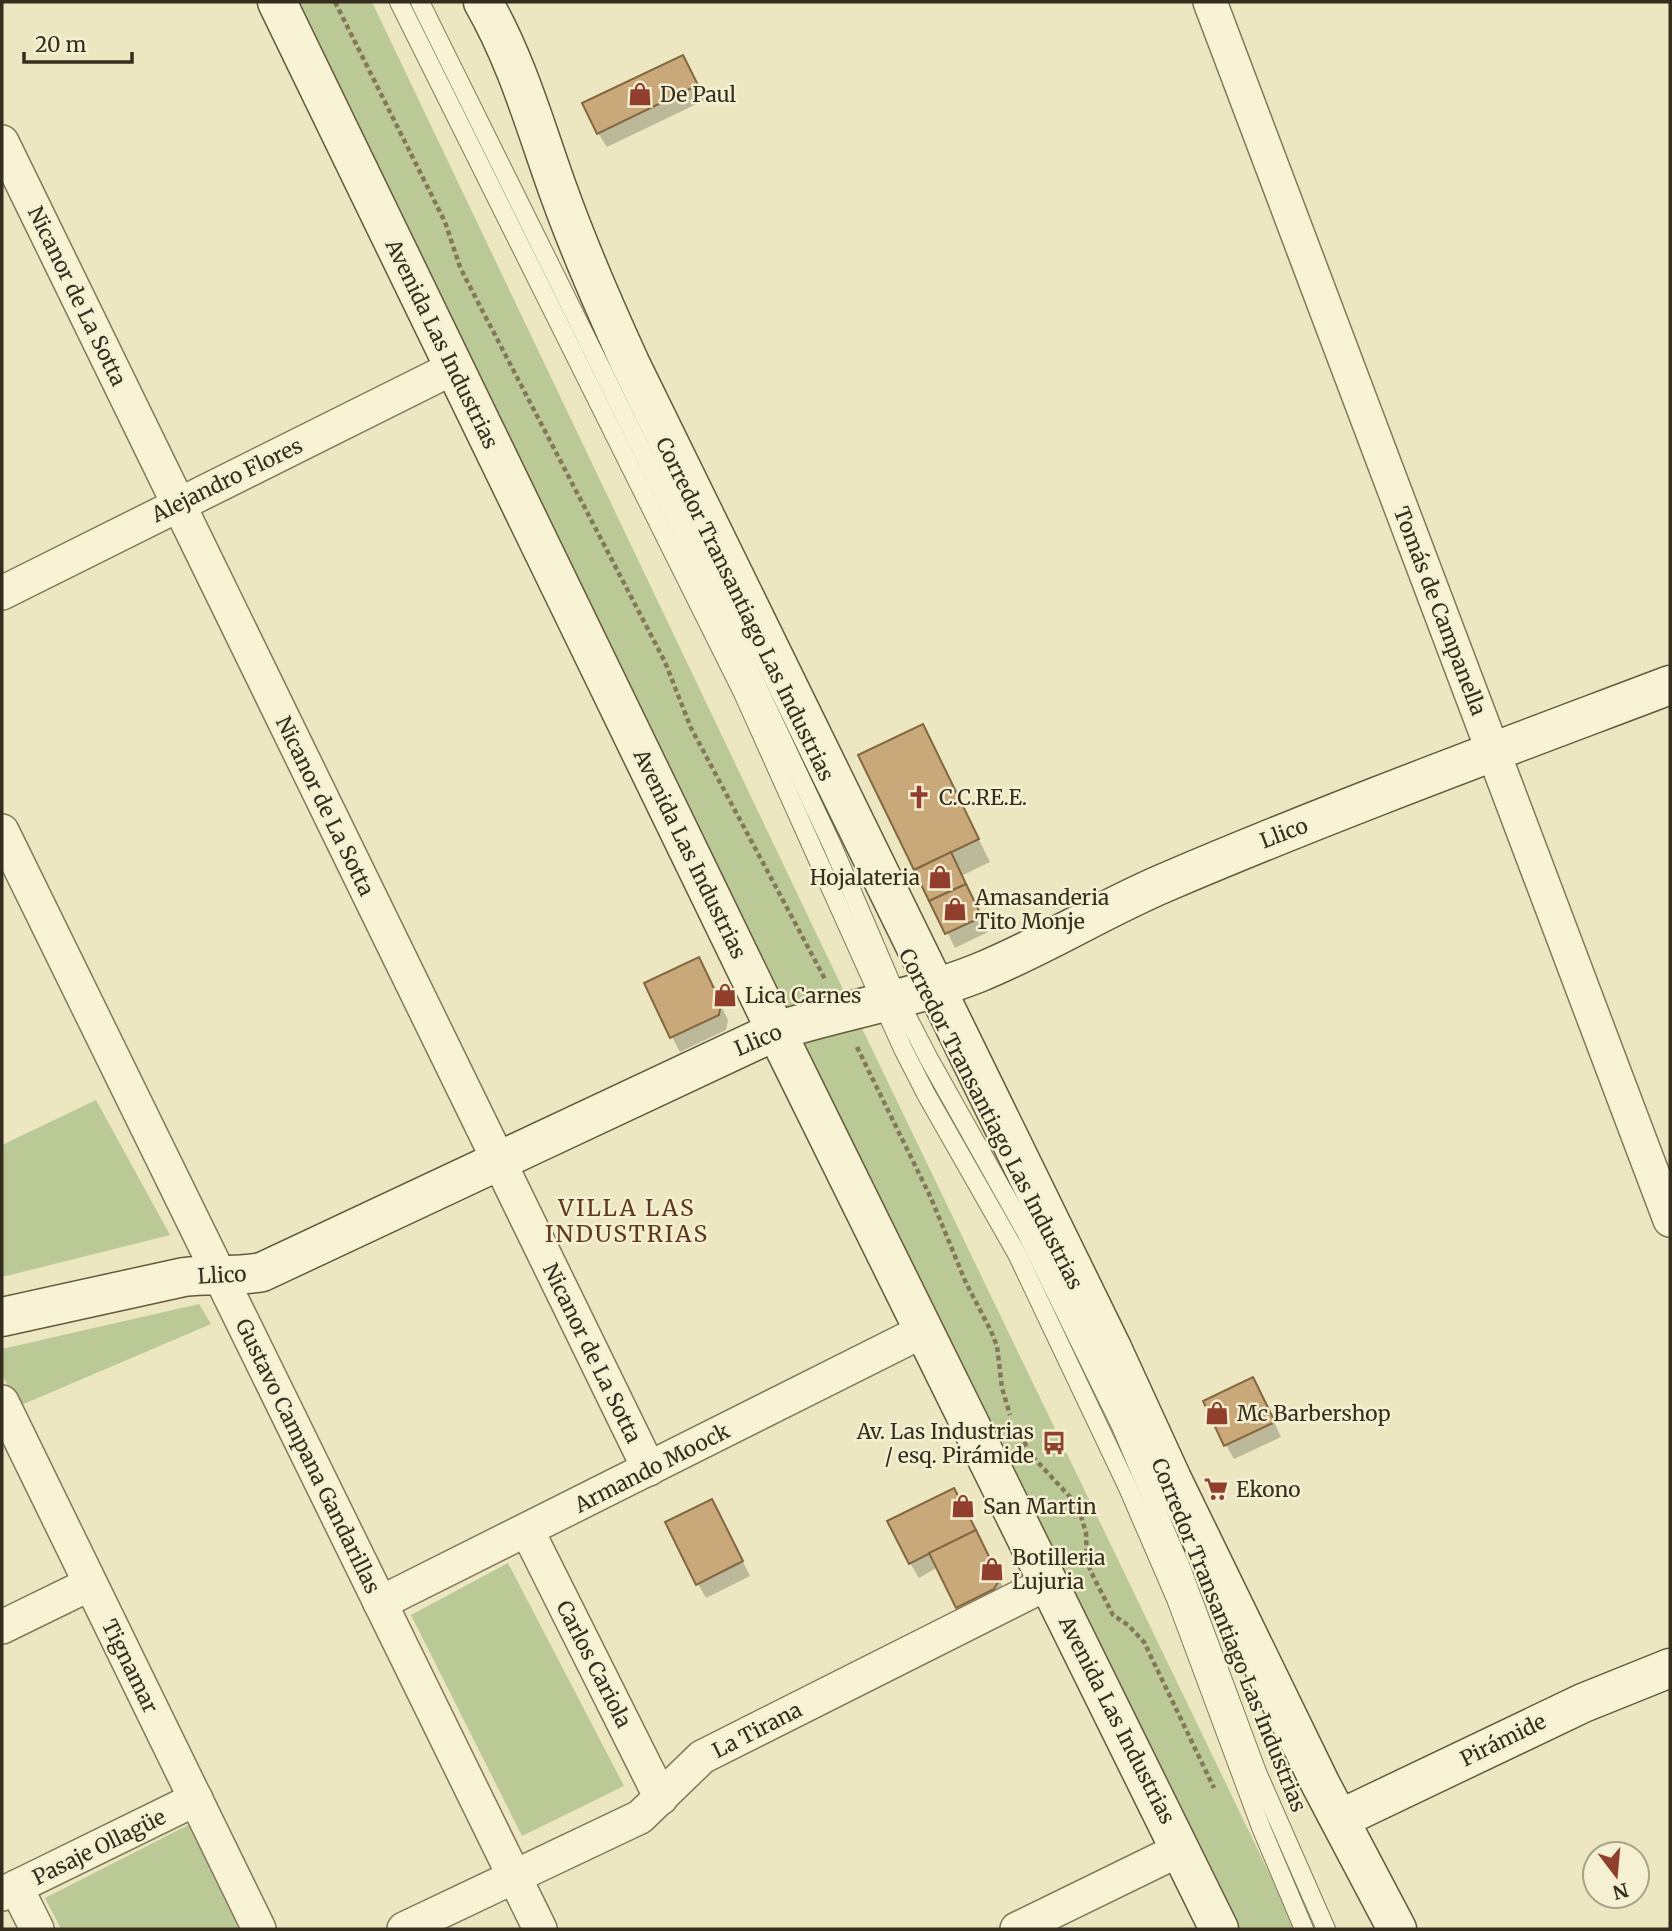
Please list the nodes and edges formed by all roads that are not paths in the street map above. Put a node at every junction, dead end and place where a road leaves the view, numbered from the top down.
1 (277, 2) edge
2 (399, 2) edge
3 (420, 2) edge
4 (483, 2) edge
5 (1210, 2) edge
6 (2, 142) edge
7 (453, 368) junction
8 (178, 505) junction
9 (2, 593) edge
10 (1670, 685) edge
11 (1493, 752) junction
12 (2, 831) edge
13 (12, 880) edge
14 (935, 988) junction
15 (890, 1001) junction
16 (776, 1031) junction
17 (498, 1160) junction
18 (1670, 1220) edge
19 (218, 1274) junction
20 (2, 1317) edge
21 (923, 1331) junction
22 (2, 1402) edge
23 (649, 1469) junction
24 (527, 1530) junction
25 (1048, 1583) junction
26 (90, 1584) junction
27 (380, 1604) junction
28 (2, 1627) edge
29 (1670, 1668) edge
30 (662, 1798) junction
31 (195, 1799) junction
32 (1339, 1819) junction
33 (1181, 1850) junction
34 (514, 1875) junction
35 (9, 1891) edge
36 (37, 1929) edge
37 (259, 1929) edge
38 (404, 1929) edge
39 (540, 1929) edge
40 (1017, 1929) edge
41 (1219, 1929) edge
42 (1304, 1929) edge
43 (1326, 1929) edge
44 (1397, 1929) edge

1 - 7 main road, Avenida Las Industrias
2 - 15 lane, Corredor Transantiago Las Industrias
3 - 15 lane, Corredor Transantiago Las Industrias
4 - 14 main road
5 - 11 street, Tomás de Campanella
6 - 8 street, Nicanor de La Sotta
7 - 8 street, Alejandro Flores
7 - 16 main road, Avenida Las Industrias
8 - 9 street, Alejandro Flores
8 - 17 street, Nicanor de La Sotta
10 - 11 main road, Llico
11 - 14 main road, Llico
11 - 18 street, Tomás de Campanella
12 - 13 street, Gustavo Campana Gandarillas
13 - 19 street, Gustavo Campana Gandarillas
14 - 15 main road, Llico
14 - 32 main road
15 - 16 main road, Llico
15 - 42 lane, Corredor Transantiago Las Industrias
15 - 43 lane, Corredor Transantiago Las Industrias
16 - 17 main road, Llico
16 - 21 main road, Avenida Las Industrias
17 - 19 main road, Llico
17 - 23 street, Nicanor de La Sotta
19 - 20 main road, Llico
19 - 27 street, Gustavo Campana Gandarillas
21 - 23 street, Armando Moock
21 - 25 main road, Avenida Las Industrias
22 - 26 street, Tignamar
23 - 24 street, Armando Moock
24 - 27 street, Armando Moock
24 - 30 street, Carlos Cariola
25 - 30 street, La Tirana
25 - 33 main road, Avenida Las Industrias
26 - 28 street
26 - 31 street, Tignamar
27 - 34 street, Gustavo Campana Gandarillas
29 - 32 main road, Pirámide
30 - 34 street, La Tirana
31 - 35 street, Pasaje Ollagüe
31 - 37 street, Tignamar
32 - 44 main road
33 - 40 street
33 - 41 main road, Avenida Las Industrias
34 - 38 street, La Tirana
34 - 39 street, Gustavo Campana Gandarillas
35 - 36 street

